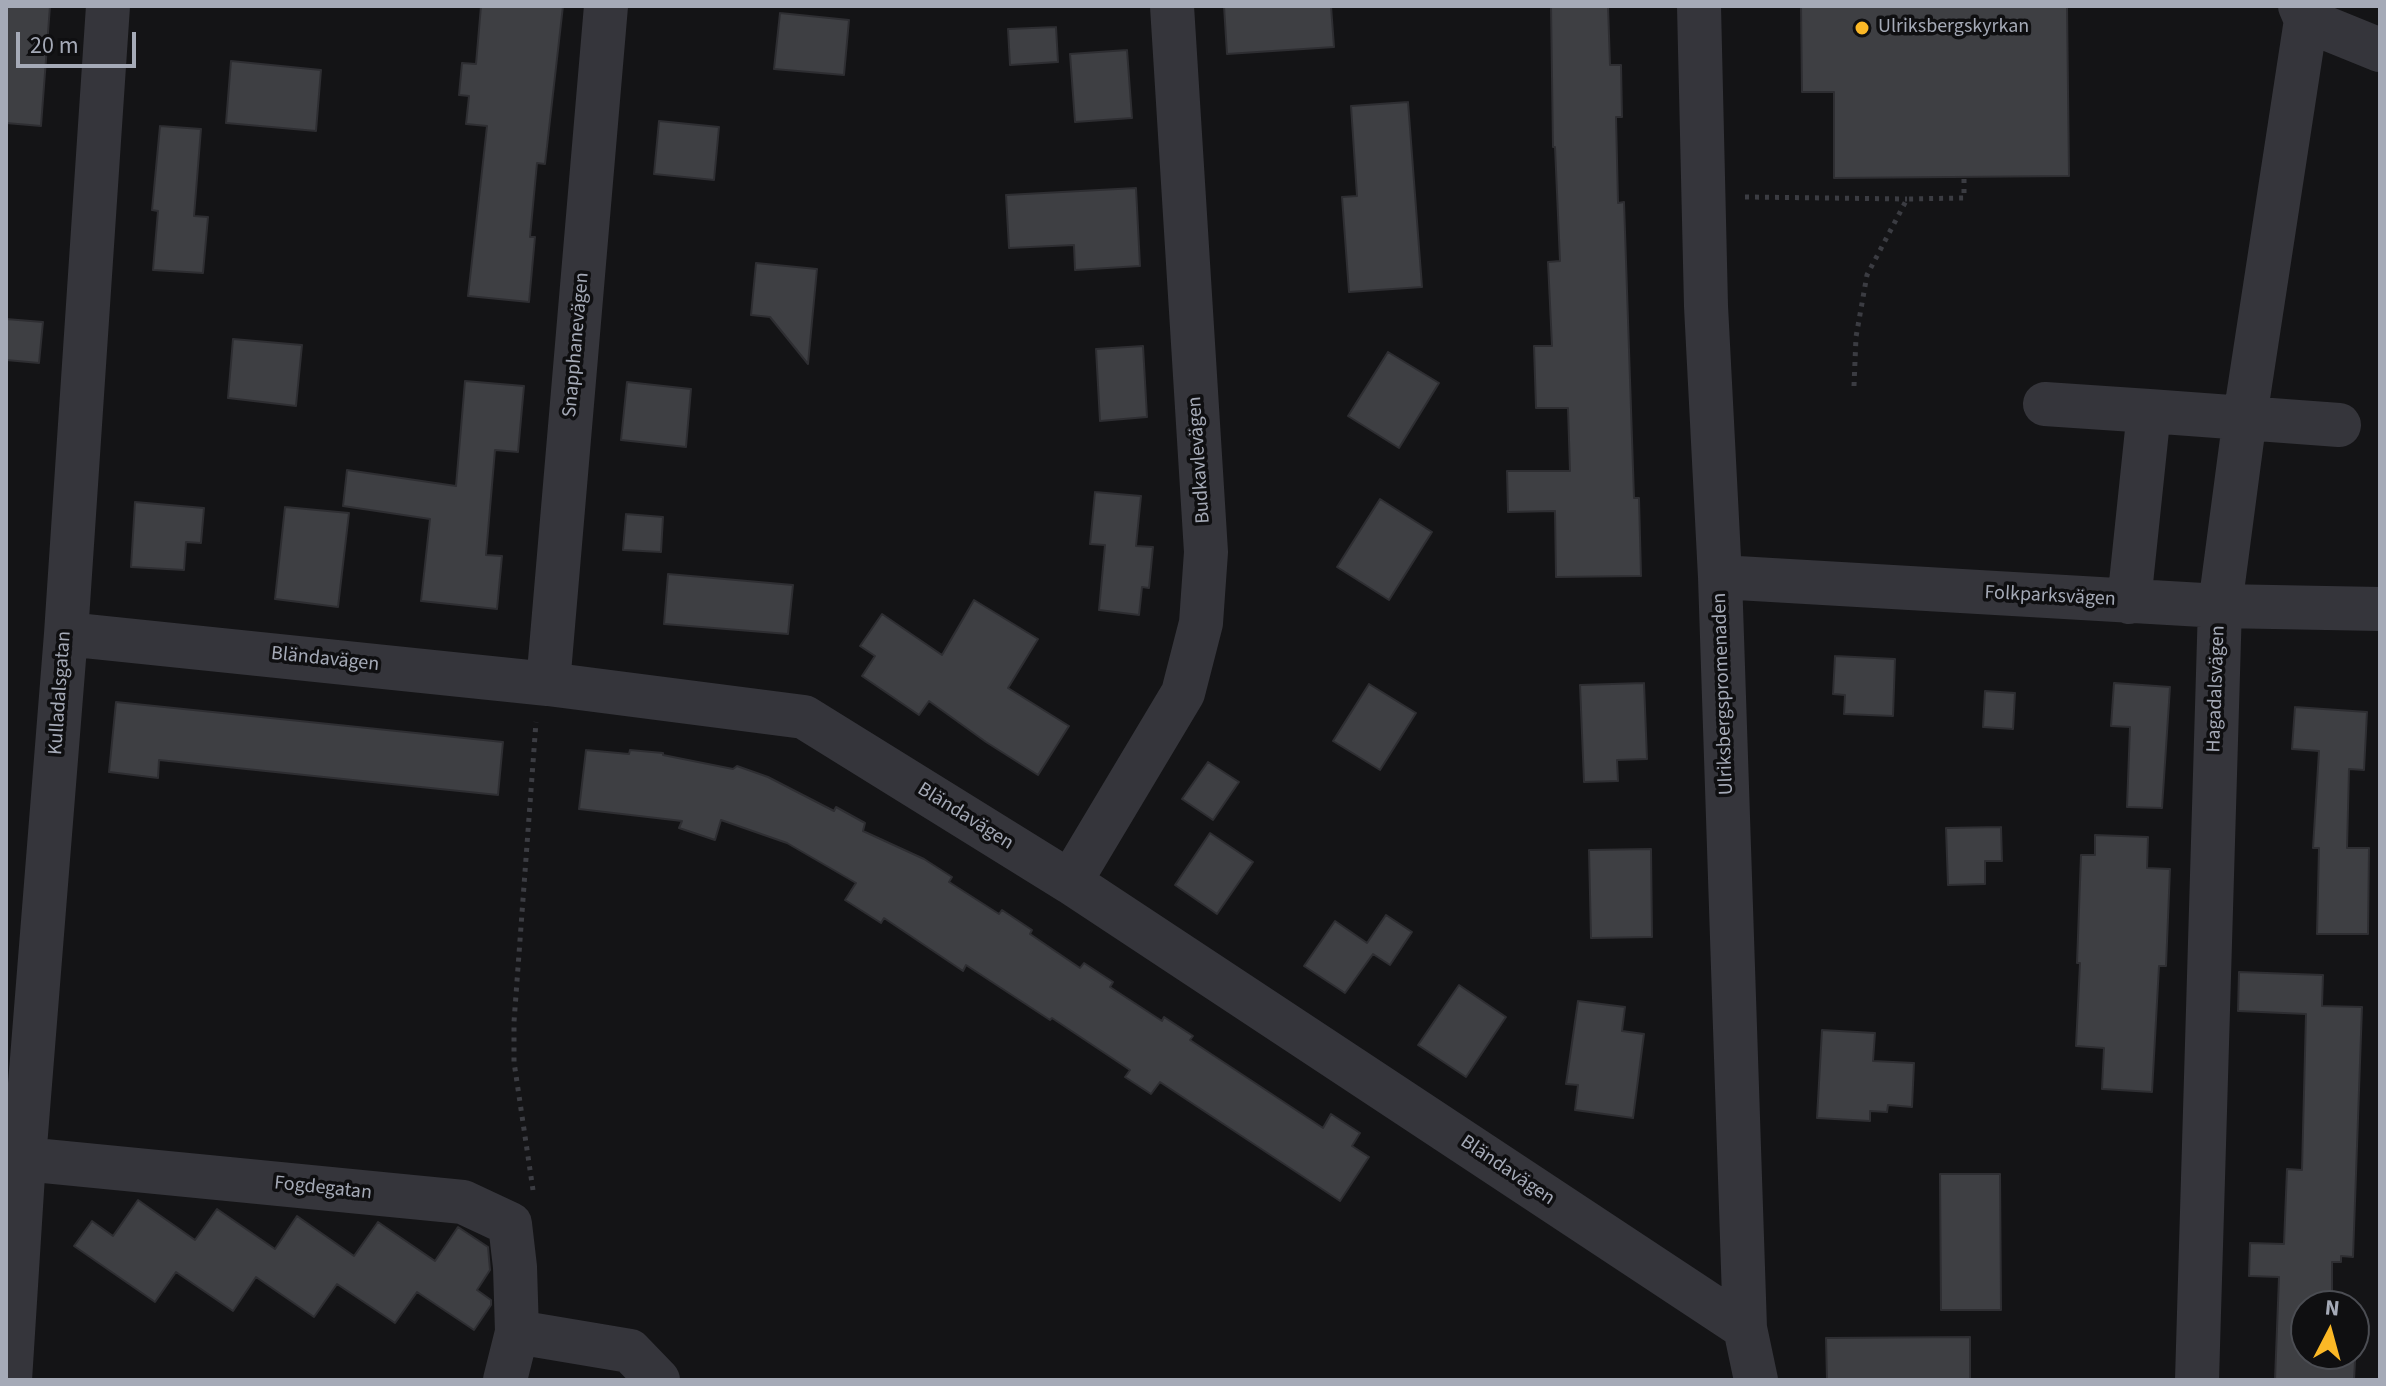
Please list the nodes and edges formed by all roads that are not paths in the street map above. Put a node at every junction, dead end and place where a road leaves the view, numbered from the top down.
1 (108, 6) edge
2 (606, 6) edge
3 (1172, 6) edge
4 (1699, 6) edge
5 (2303, 13) edge
6 (2380, 50) edge
7 (2045, 404) dead end
8 (2149, 411) junction
9 (2245, 417) junction
10 (2339, 425) dead end
11 (1720, 577) junction
12 (2129, 602) junction
13 (2220, 606) junction
14 (2380, 609) edge
15 (66, 634) junction
16 (544, 683) junction
17 (1070, 882) junction
18 (24, 1159) junction
19 (1745, 1328) junction
20 (517, 1332) junction
21 (10, 1380) edge
22 (505, 1380) edge
23 (658, 1380) edge
24 (1756, 1380) edge
25 (2197, 1380) edge

1 - 15 street, Kulladalsgatan
2 - 16 street, Snapphanevägen
3 - 17 street, Budkavlevägen
4 - 11 street, Ulriksbergspromenaden
5 - 6 street
5 - 9 street, Hagadalsvägen
7 - 8 street
8 - 9 street
8 - 12 street
9 - 10 street
9 - 13 street, Hagadalsvägen
11 - 12 street, Folkparksvägen
11 - 19 street, Ulriksbergspromenaden
12 - 13 street, Folkparksvägen
13 - 14 street, Folkparksvägen
13 - 25 street, Hagadalsvägen
15 - 16 street, Bländavägen
15 - 18 street, Kulladalsgatan
16 - 17 street, Bländavägen
17 - 19 street, Bländavägen
18 - 20 street, Fogdegatan
18 - 21 street, Kulladalsgatan
19 - 24 street, Ulriksbergspromenaden
20 - 22 street, Fogdegatan
20 - 23 street

